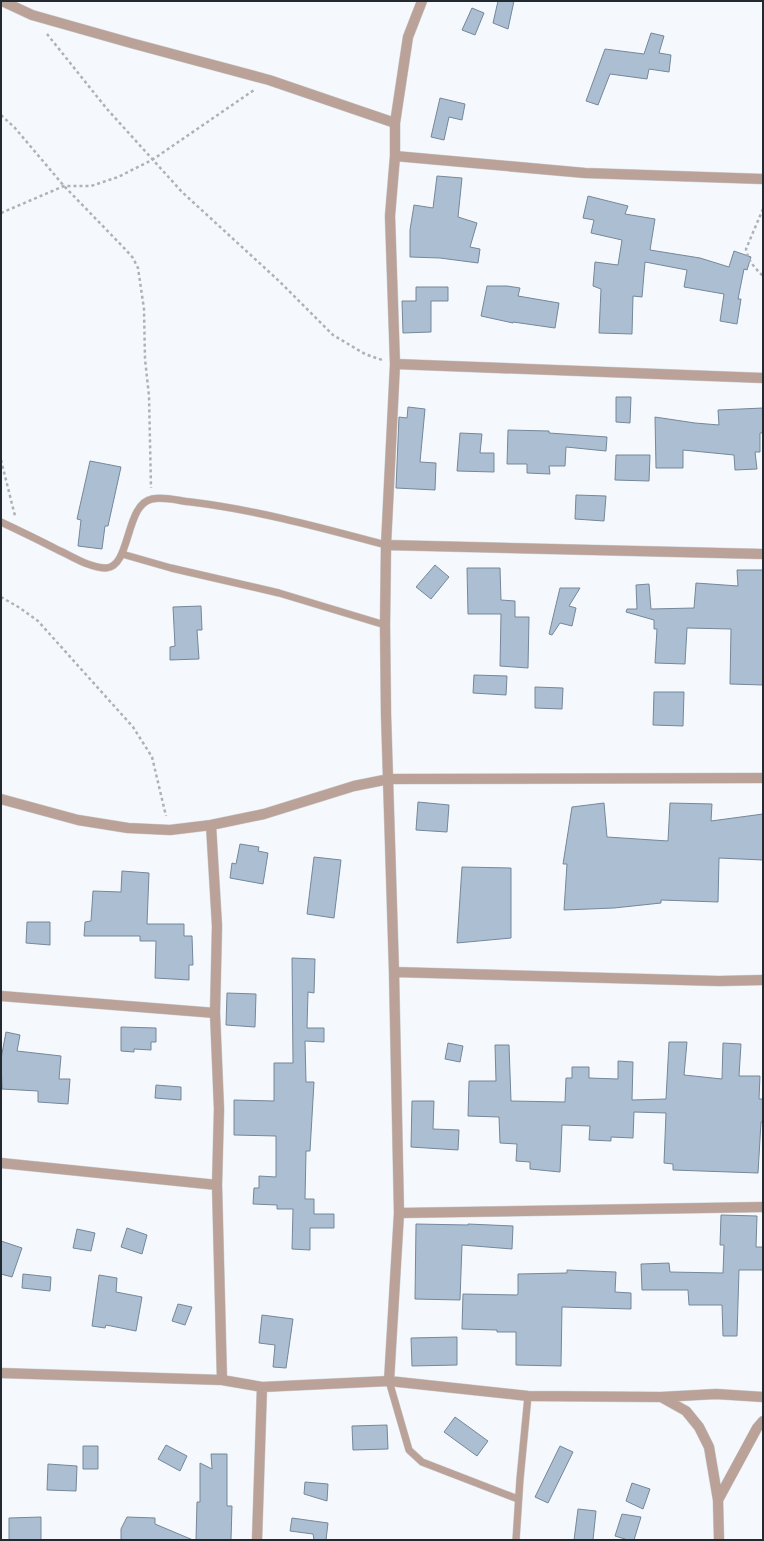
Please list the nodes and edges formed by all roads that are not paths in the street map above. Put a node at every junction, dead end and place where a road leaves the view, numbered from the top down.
1 (2, 1) edge
2 (422, 1) edge
3 (395, 123) junction
4 (395, 156) junction
5 (763, 179) edge
6 (395, 364) junction
7 (763, 378) edge
8 (1, 522) edge
9 (386, 545) junction
10 (122, 554) junction
11 (763, 554) edge
12 (385, 625) junction
13 (763, 778) edge
14 (389, 779) junction
15 (1, 799) edge
16 (211, 825) junction
17 (394, 972) junction
18 (763, 980) edge
19 (1, 996) edge
20 (216, 1013) junction
21 (1, 1163) edge
22 (217, 1185) junction
23 (763, 1207) edge
24 (399, 1213) junction
25 (1, 1373) edge
26 (222, 1380) junction
27 (389, 1381) junction
28 (262, 1387) junction
29 (528, 1396) junction
30 (661, 1397) junction
31 (763, 1397) edge
32 (763, 1421) edge
33 (518, 1499) junction
34 (718, 1500) junction
35 (257, 1540) edge
36 (516, 1540) edge
37 (719, 1540) edge

1 - 3 street
2 - 3 street
3 - 4 street
4 - 5 street
4 - 6 street
6 - 7 street
6 - 9 street
8 - 10 lane
9 - 10 lane
9 - 11 street
9 - 12 street
10 - 12 lane
12 - 14 street
13 - 14 street
14 - 16 street
14 - 17 street
15 - 16 street
16 - 20 street
17 - 18 street
17 - 24 street
19 - 20 street
20 - 22 street
21 - 22 street
22 - 26 street
23 - 24 street
24 - 27 street
25 - 26 street
26 - 28 street
27 - 28 street
27 - 29 street
27 - 33 lane
28 - 35 street
29 - 30 street
29 - 33 lane
30 - 31 street
30 - 34 street
32 - 34 street
33 - 36 lane
34 - 37 street

